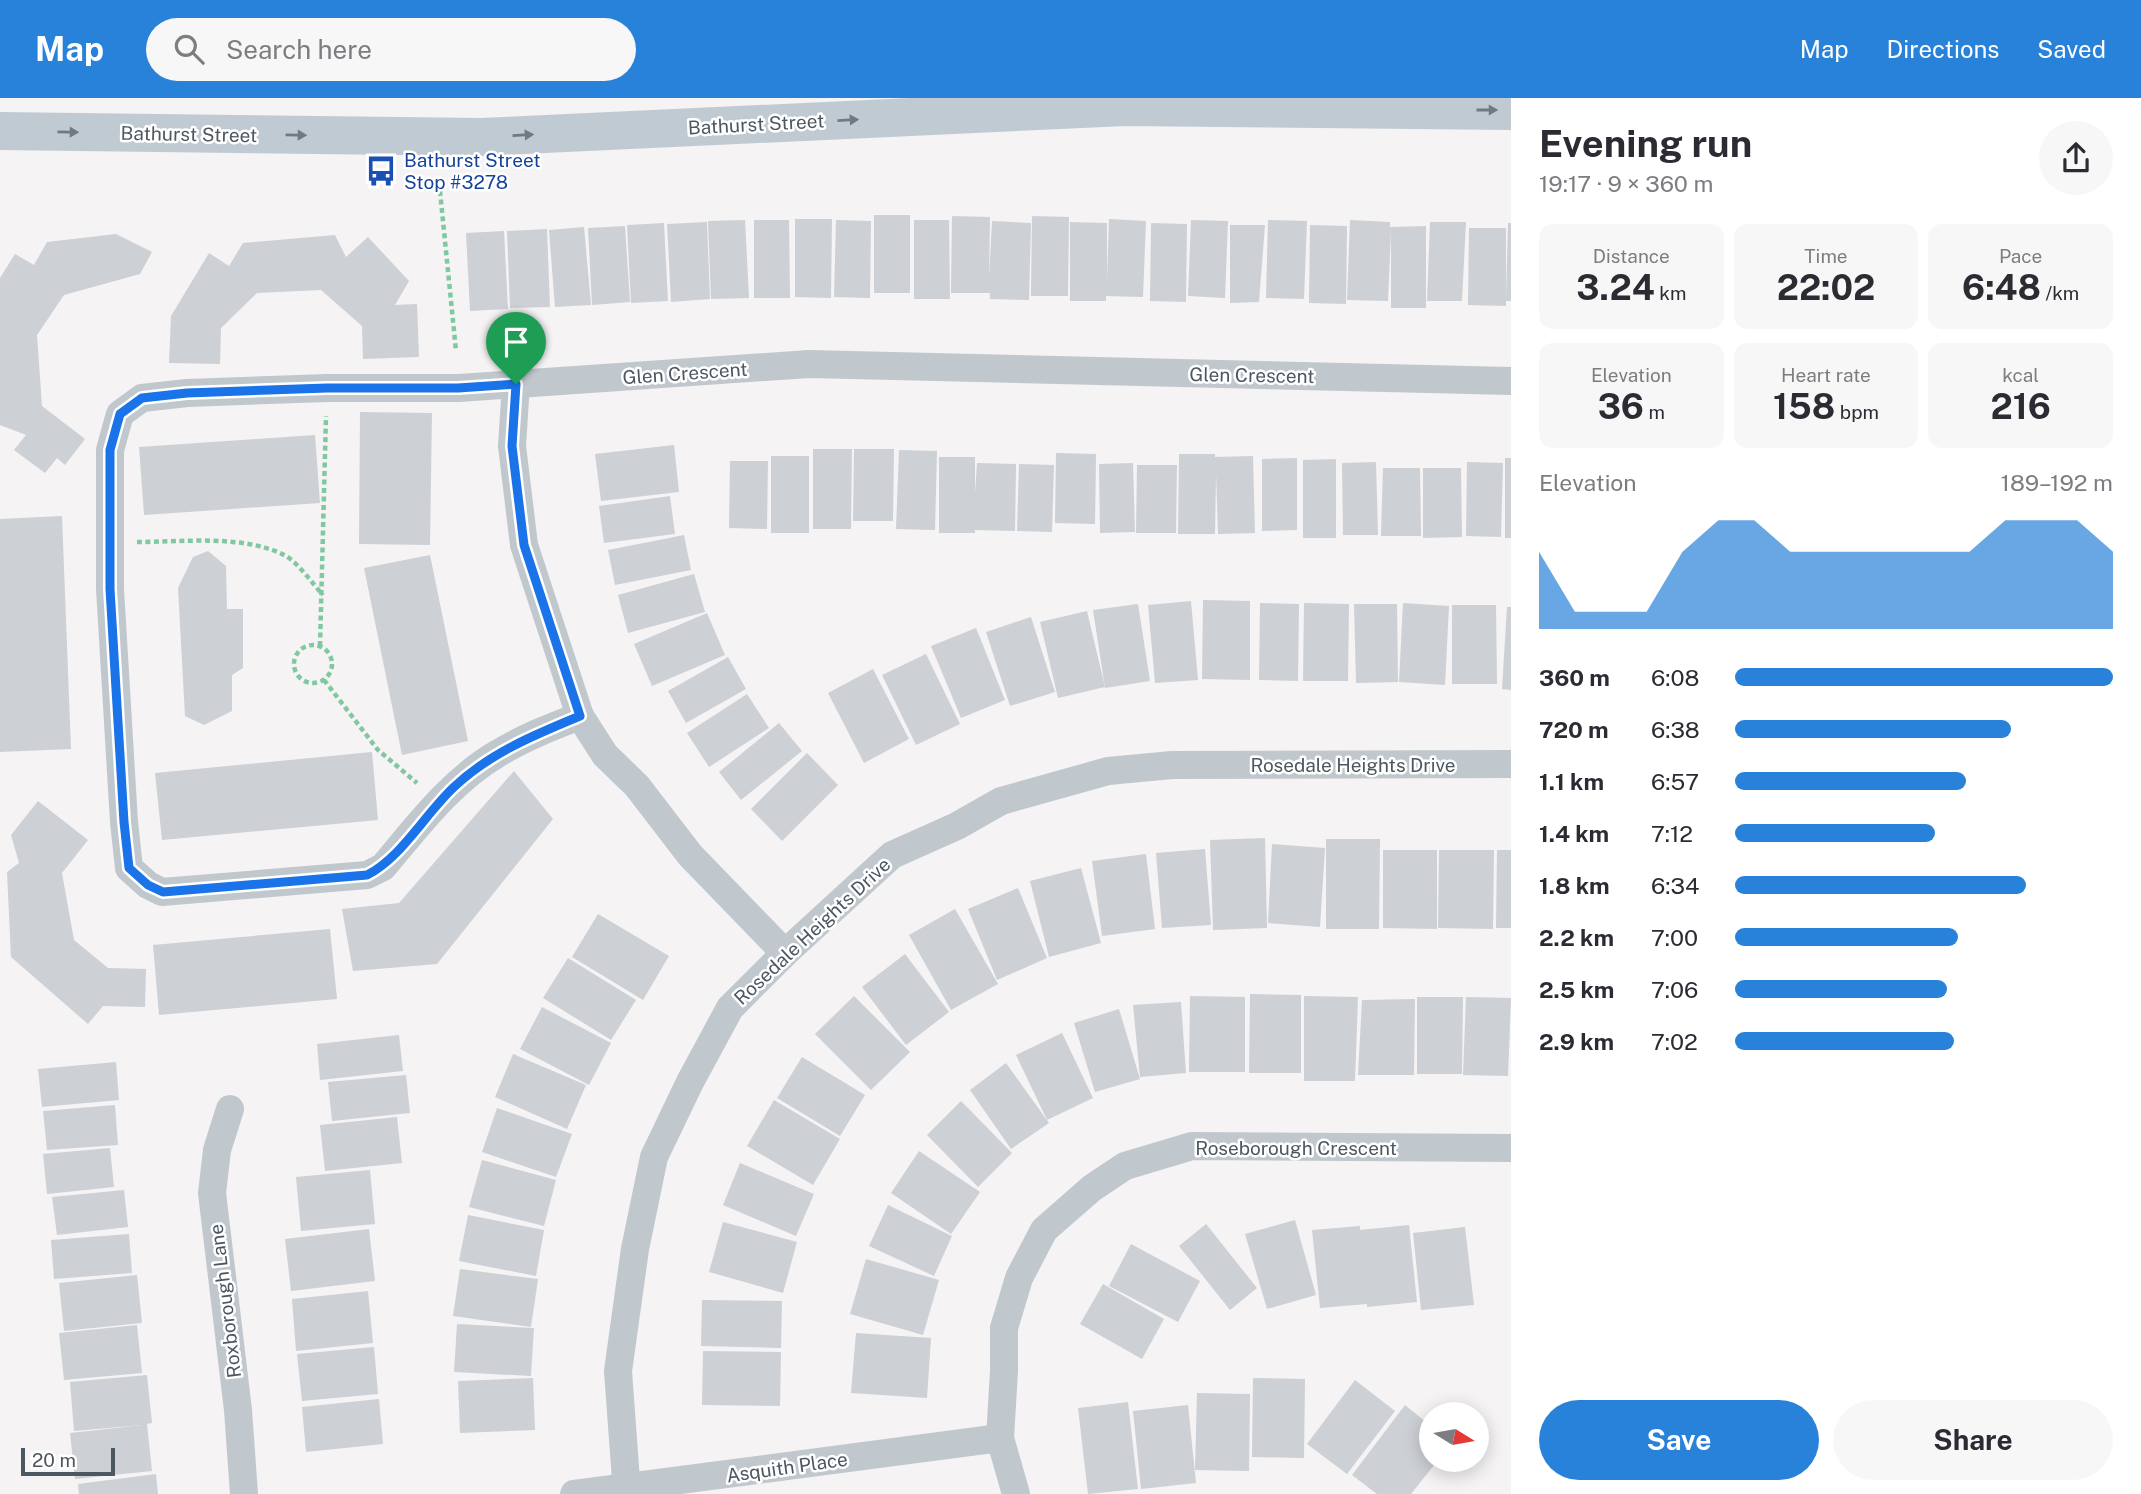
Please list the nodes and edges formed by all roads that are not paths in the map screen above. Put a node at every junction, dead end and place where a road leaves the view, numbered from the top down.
1 (1511, 111) edge
2 (0, 131) edge
3 (1511, 381) edge
4 (516, 384) junction
5 (580, 716) junction
6 (1511, 764) edge
7 (785, 953) junction
8 (230, 1109) dead end
9 (1511, 1148) edge
10 (1000, 1438) junction
11 (627, 1491) edge
12 (244, 1494) edge
13 (574, 1494) edge
14 (1016, 1494) edge

2 -> 1 main road, Bathurst Street
3 - 4 street, Glen Crescent
4 - 5 street
4 - 5 street, Glen Crescent
5 - 7 street
6 - 7 street, Rosedale Heights Drive
7 - 11 street, Rosedale Heights Drive
8 - 12 street, Roxborough Lane
9 - 10 street, Roseborough Crescent
10 - 11 street, Asquith Place
10 - 14 street, Roseborough Crescent
11 - 13 street, Asquith Place

